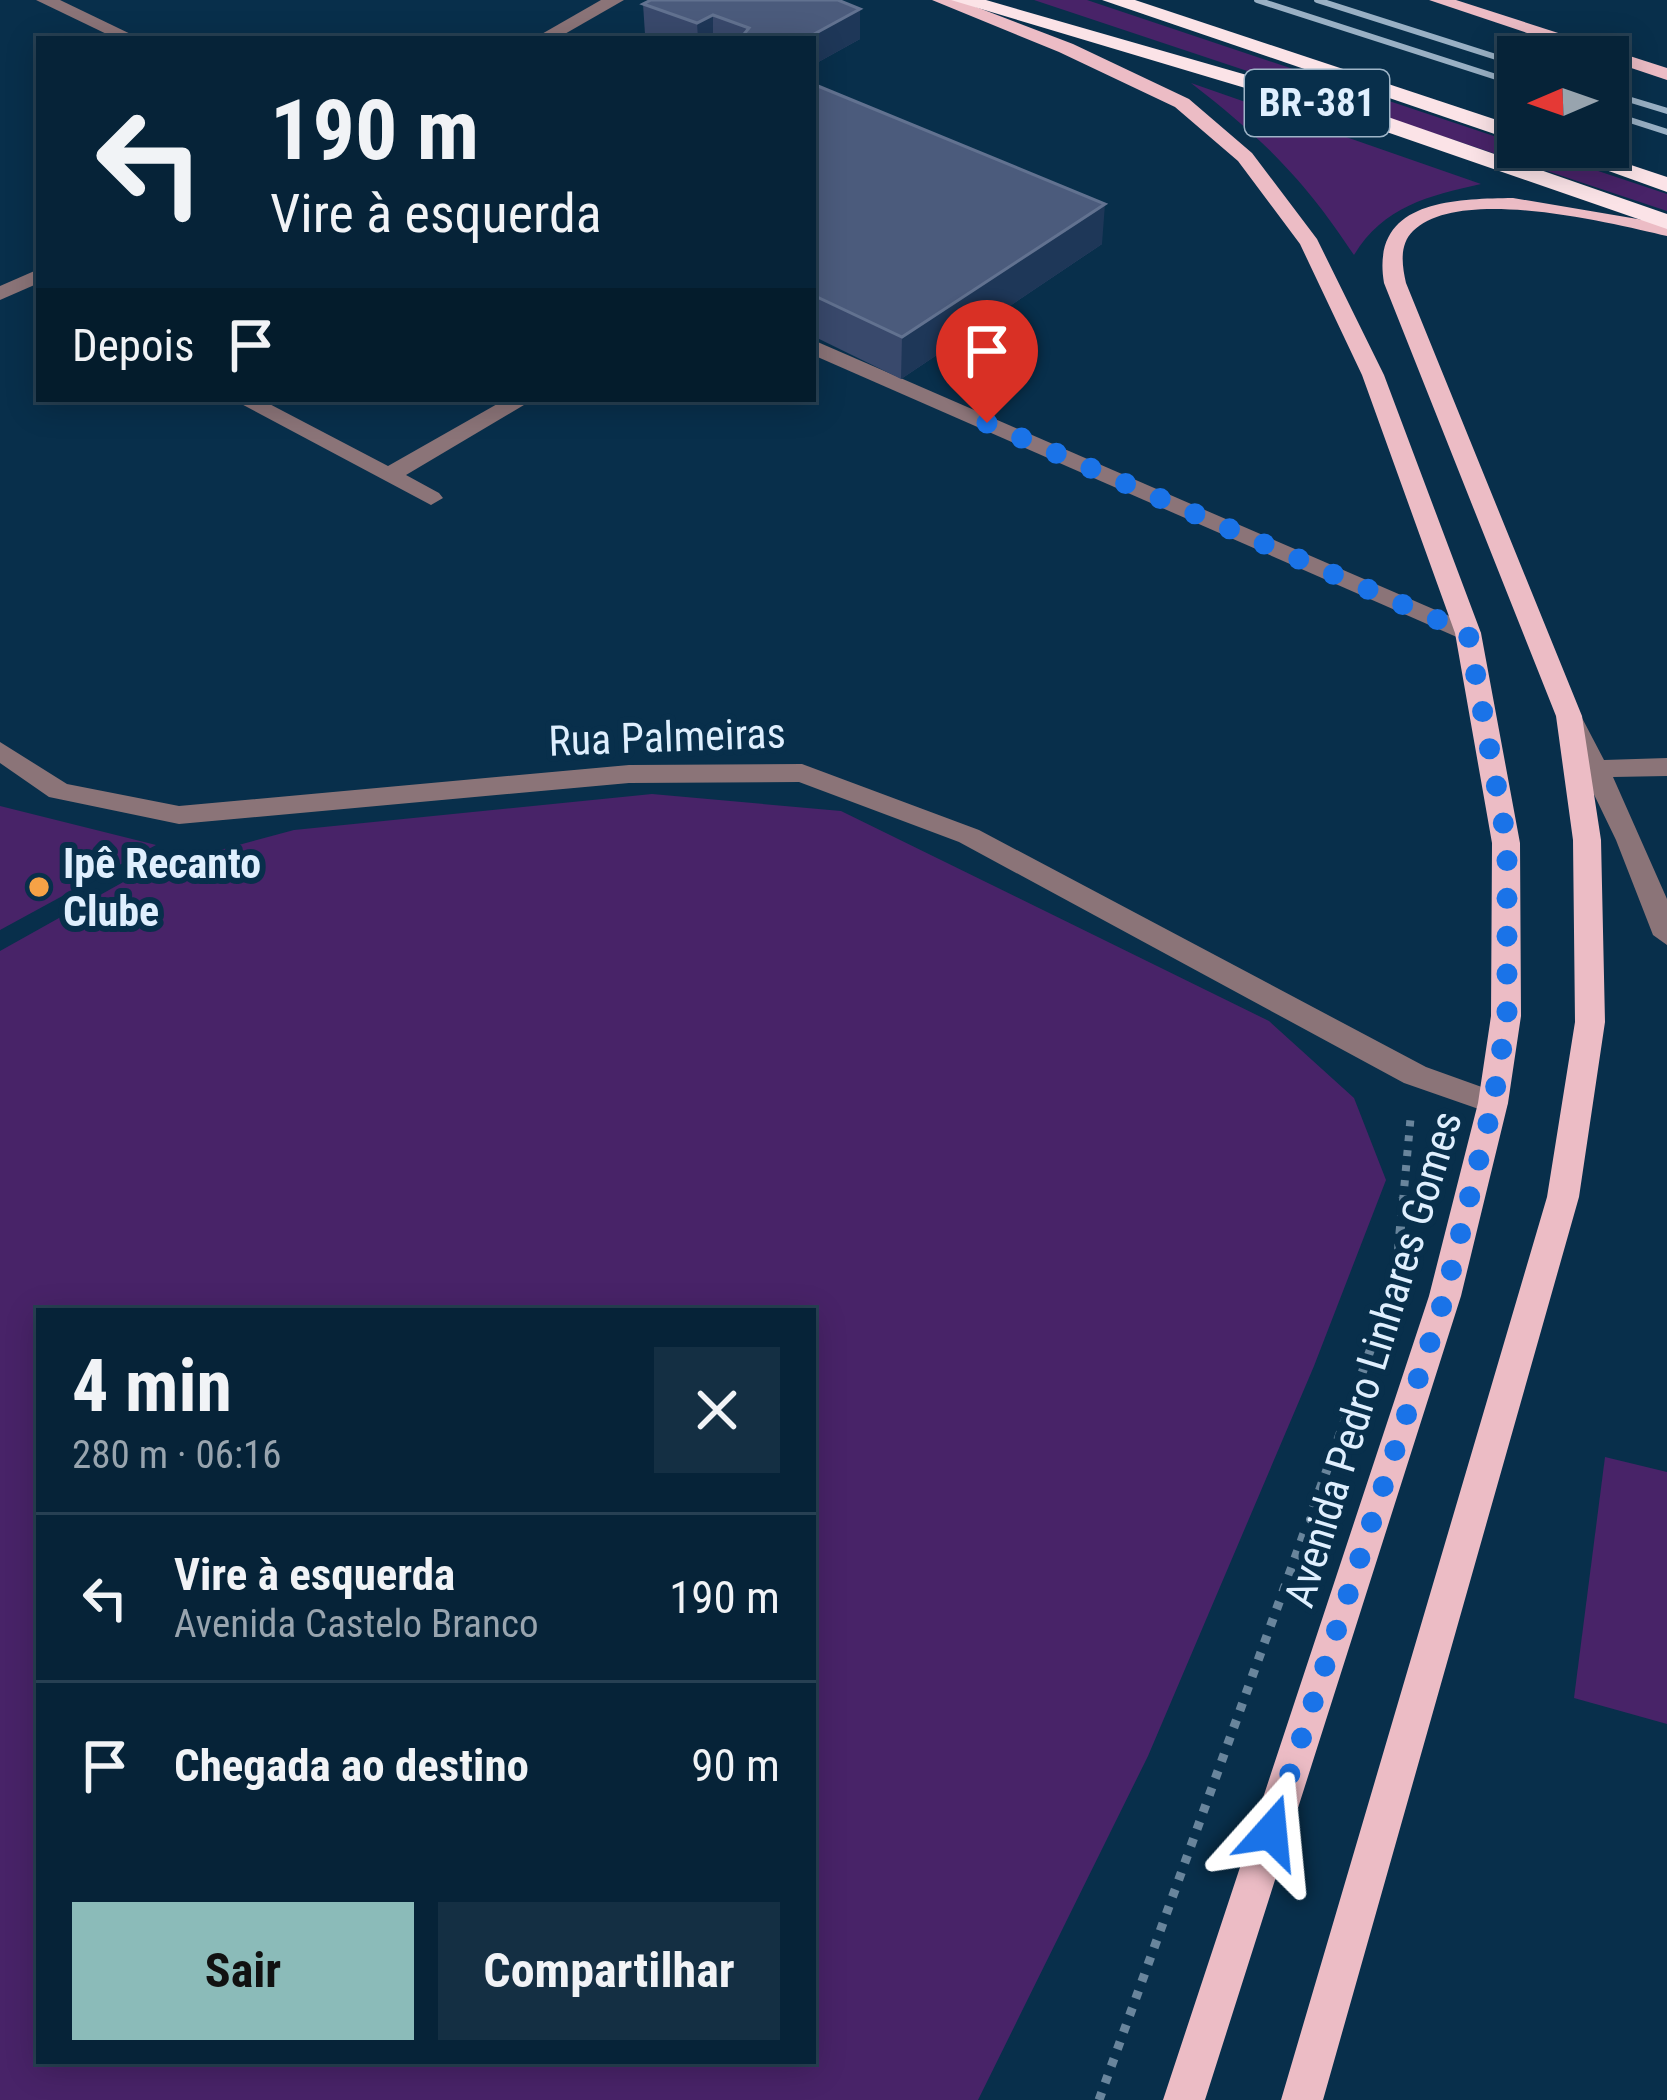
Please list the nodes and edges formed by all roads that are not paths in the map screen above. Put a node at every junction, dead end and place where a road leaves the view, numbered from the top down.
1 (44, 0) edge
2 (940, 0) edge
3 (962, 0) edge
4 (1113, 0) edge
5 (1438, 0) edge
6 (608, 1) edge
7 (549, 35) edge
8 (125, 36) edge
9 (1667, 74) edge
10 (1497, 128) edge
11 (1616, 168) edge
12 (1667, 185) edge
13 (1667, 226) edge
14 (25, 281) edge
15 (0, 294) edge
16 (816, 348) edge
17 (249, 402) edge
18 (518, 402) edge
19 (388, 475) junction
20 (431, 498) dead end
21 (1468, 633) junction
22 (1569, 716) junction
23 (0, 750) edge
24 (1667, 767) edge
25 (1594, 769) junction
26 (1667, 935) edge
27 (1493, 1103) junction
28 (1184, 2100) edge
29 (1302, 2100) edge

1 - 8 street
2 - 21 main road, Avenida Pedro Linhares Gomes
3 - 13 highway, BR-381
4 - 10 highway, BR-381
5 - 9 main road
6 - 7 street
11 - 12 highway
13 - 22 main road
14 - 15 street
16 - 21 street
17 - 19 street
18 - 19 street
19 - 20 street
21 - 27 main road, Avenida Pedro Linhares Gomes
22 - 25 street
22 - 29 main road
23 - 27 street, Rua Palmeiras
24 - 25 street
25 - 26 street
27 - 28 main road, Avenida Pedro Linhares Gomes

